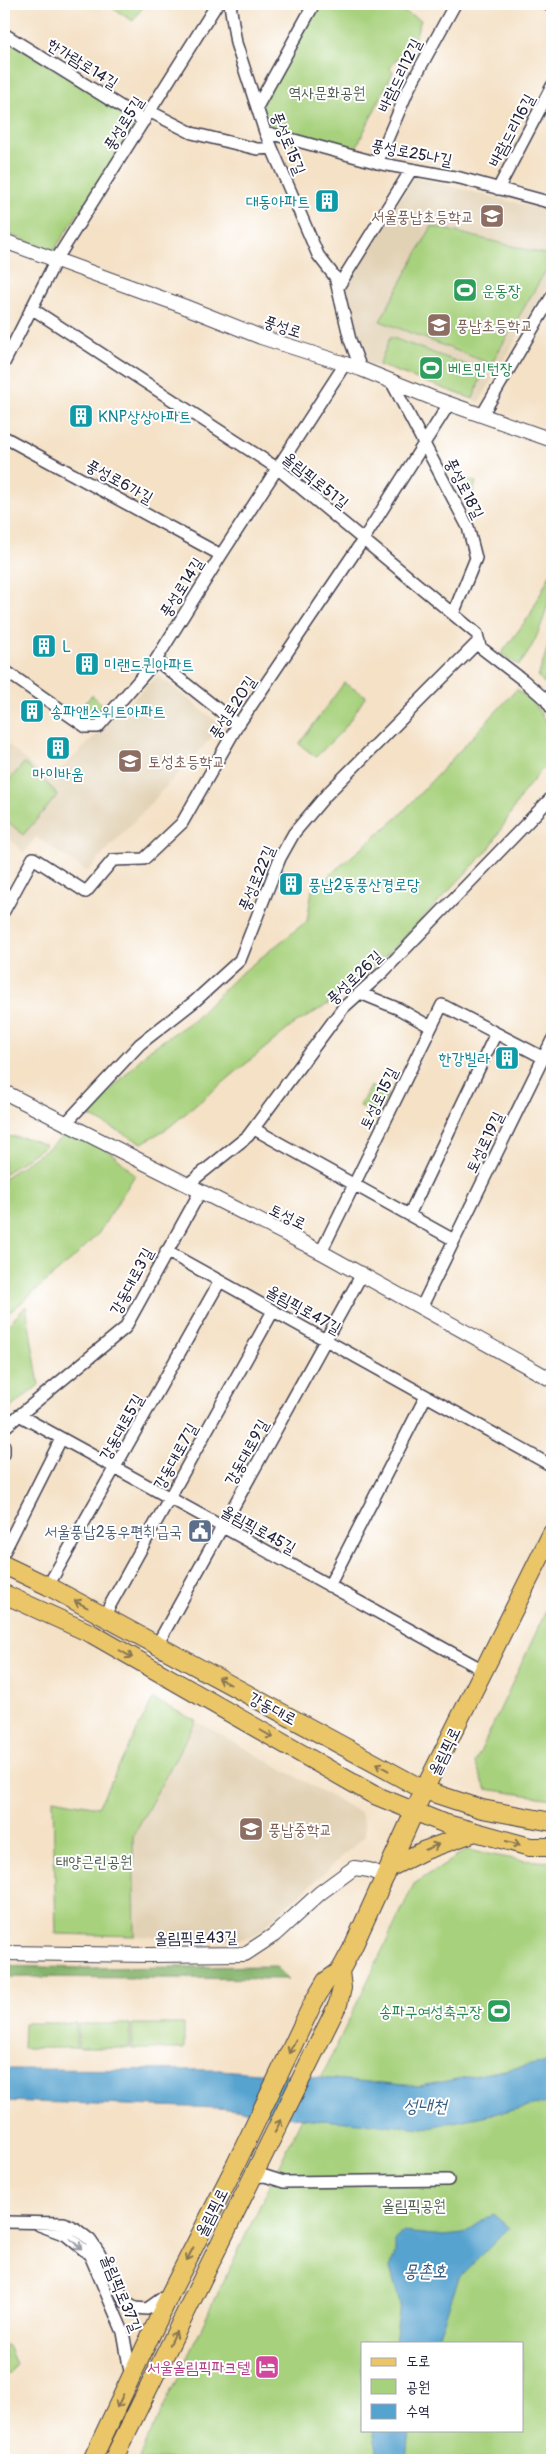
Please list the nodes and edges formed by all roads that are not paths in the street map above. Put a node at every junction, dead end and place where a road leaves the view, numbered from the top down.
1 (218, 4) edge
2 (230, 4) edge
3 (314, 4) edge
4 (455, 4) edge
5 (547, 4) edge
6 (552, 7) edge
7 (4, 34) edge
8 (552, 86) edge
9 (257, 107) junction
10 (147, 116) junction
11 (265, 132) junction
12 (272, 148) junction
13 (377, 163) junction
14 (411, 170) junction
15 (498, 189) junction
16 (552, 203) edge
17 (4, 241) edge
18 (56, 260) junction
19 (338, 287) junction
20 (552, 296) edge
21 (31, 308) junction
22 (4, 363) edge
23 (345, 364) junction
24 (361, 369) junction
25 (391, 381) junction
26 (449, 404) junction
27 (482, 415) junction
28 (4, 437) edge
29 (552, 440) edge
30 (424, 443) junction
31 (277, 468) junction
32 (363, 540) junction
33 (221, 555) junction
34 (453, 614) junction
35 (479, 641) junction
36 (156, 660) junction
37 (4, 670) edge
38 (552, 710) edge
39 (238, 725) junction
40 (552, 797) edge
41 (4, 911) edge
42 (360, 993) junction
43 (431, 1027) junction
44 (496, 1033) junction
45 (552, 1040) edge
46 (544, 1058) junction
47 (4, 1092) edge
48 (65, 1124) junction
49 (254, 1129) junction
50 (354, 1184) junction
51 (187, 1185) junction
52 (200, 1192) junction
53 (409, 1215) junction
54 (454, 1240) junction
55 (166, 1251) junction
56 (321, 1252) junction
57 (362, 1274) junction
58 (220, 1281) junction
59 (421, 1308) junction
60 (273, 1310) junction
61 (326, 1340) junction
62 (552, 1380) edge
63 (426, 1396) junction
64 (19, 1415) junction
65 (4, 1428) edge
66 (62, 1439) junction
67 (4, 1446) edge
68 (4, 1454) edge
69 (552, 1466) edge
70 (116, 1469) junction
71 (170, 1498) junction
72 (222, 1527) junction
73 (552, 1533) edge
74 (4, 1552) edge
75 (4, 1565) edge
76 (48, 1586) junction
77 (329, 1586) junction
78 (4, 1594) edge
79 (104, 1616) junction
80 (157, 1645) junction
81 (483, 1670) junction
82 (424, 1790) junction
83 (415, 1813) junction
84 (552, 1822) edge
85 (475, 1832) junction
86 (552, 1847) edge
87 (389, 1872) junction
88 (4, 1953) edge
89 (340, 1971) junction
90 (254, 2173) junction
91 (448, 2180) dead end
92 (4, 2222) edge
93 (33, 2222) junction
94 (171, 2292) junction
95 (132, 2378) junction
96 (92, 2460) edge
97 (113, 2460) edge

1 - 10 street, 풍성로5길
2 - 9 street, 풍성로15길
3 - 9 street
4 - 13 street, 바람드리12길
5 - 6 street
7 - 10 street, 한가람로14길
8 - 15 street, 바람드리16길
9 - 11 street, 풍성로15길
10 - 12 street, 한가람로14길
10 - 18 street, 풍성로5길
11 - 12 street, 풍성로15길
11 - 13 street, 풍성로25나길
12 - 19 street, 풍성로15길
13 - 14 street, 풍성로25나길
14 - 15 street, 풍성로25나길
14 - 19 street
15 - 16 street, 풍성로25나길
17 - 18 street, 풍성로
18 - 21 street, 풍성로5길
18 - 23 street, 풍성로
19 - 24 street, 풍성로15길
20 - 27 street
21 - 22 street, 풍성로5길
21 - 31 street, 올림픽로51길
23 - 24 street, 풍성로
23 - 31 street, 풍성로14길
24 - 25 street, 풍성로
25 - 26 street, 풍성로
25 - 30 street, 풍성로18길
26 - 27 street, 풍성로
26 - 30 street, 풍성로20길
27 - 29 street, 풍성로
28 - 33 street, 풍성로6가길
30 - 32 street, 풍성로20길
30 - 34 street, 풍성로18길
31 - 32 street, 올림픽로51길
31 - 33 street, 풍성로14길
32 - 34 street, 올림픽로51길
32 - 39 street, 풍성로20길
33 - 36 street, 풍성로14길
34 - 35 street, 올림픽로51길
35 - 38 street, 올림픽로51길
35 - 48 street, 풍성로22길
36 - 37 street, 풍성로14길
36 - 39 street
39 - 41 street, 풍성로20길
40 - 42 street, 풍성로26길
42 - 43 street
42 - 49 street, 풍성로26길
43 - 44 street, 토성로15길
43 - 50 street, 토성로15길
44 - 46 street
44 - 53 street
45 - 46 street, 토성로19길
46 - 54 street, 토성로19길
47 - 48 street, 토성로
48 - 51 street, 토성로
49 - 50 street
49 - 51 street, 풍성로26길
50 - 53 street
50 - 56 street, 토성로15길
51 - 52 street, 토성로
52 - 55 street, 강동대로3길
52 - 56 street, 토성로
53 - 54 street
54 - 59 street, 토성로19길
55 - 58 street, 올림픽로47길
55 - 64 street, 강동대로3길
56 - 57 street, 토성로
57 - 59 street, 토성로
57 - 61 street, 강동대로9길
58 - 60 street, 올림픽로47길
58 - 70 street, 강동대로5길
59 - 62 street, 토성로
60 - 61 street, 올림픽로47길
60 - 71 street, 강동대로7길
61 - 63 street, 올림픽로47길
61 - 72 street, 강동대로9길
63 - 69 street, 올림픽로47길
63 - 77 street
64 - 65 street, 강동대로3길
64 - 66 street, 올림픽로45길
66 - 70 street, 올림픽로45길
66 - 74 street
67 - 68 street
70 - 71 street, 올림픽로45길
70 - 76 street, 강동대로5길
71 - 72 street, 올림픽로45길
71 - 79 street, 강동대로7길
72 - 77 street, 올림픽로45길
72 - 80 street, 강동대로9길
73 - 81 main road, 올림픽로
75 - 76 main road, 강동대로
79 -> 76 main road, 강동대로
77 - 81 street, 올림픽로45길
78 -> 83 main road, 강동대로
79 - 80 main road, 강동대로
82 -> 80 main road, 강동대로
81 - 82 main road, 올림픽로
82 - 83 main road, 올림픽로
82 - 84 main road, 강동대로
83 - 85 main road, 강동대로
83 - 87 main road, 올림픽로
85 -> 86 main road, 강동대로
87 -> 85 main road
87 - 88 street, 올림픽로43길
87 - 89 main road, 올림픽로
90 -> 89 main road, 올림픽로
89 -> 94 main road, 올림픽로
90 - 91 street
97 -> 90 main road, 올림픽로
92 - 93 street, 올림픽로37길
93 - 94 street
93 -> 95 street, 올림픽로37길
94 - 95 main road, 올림픽로
95 -> 96 main road, 올림픽로

